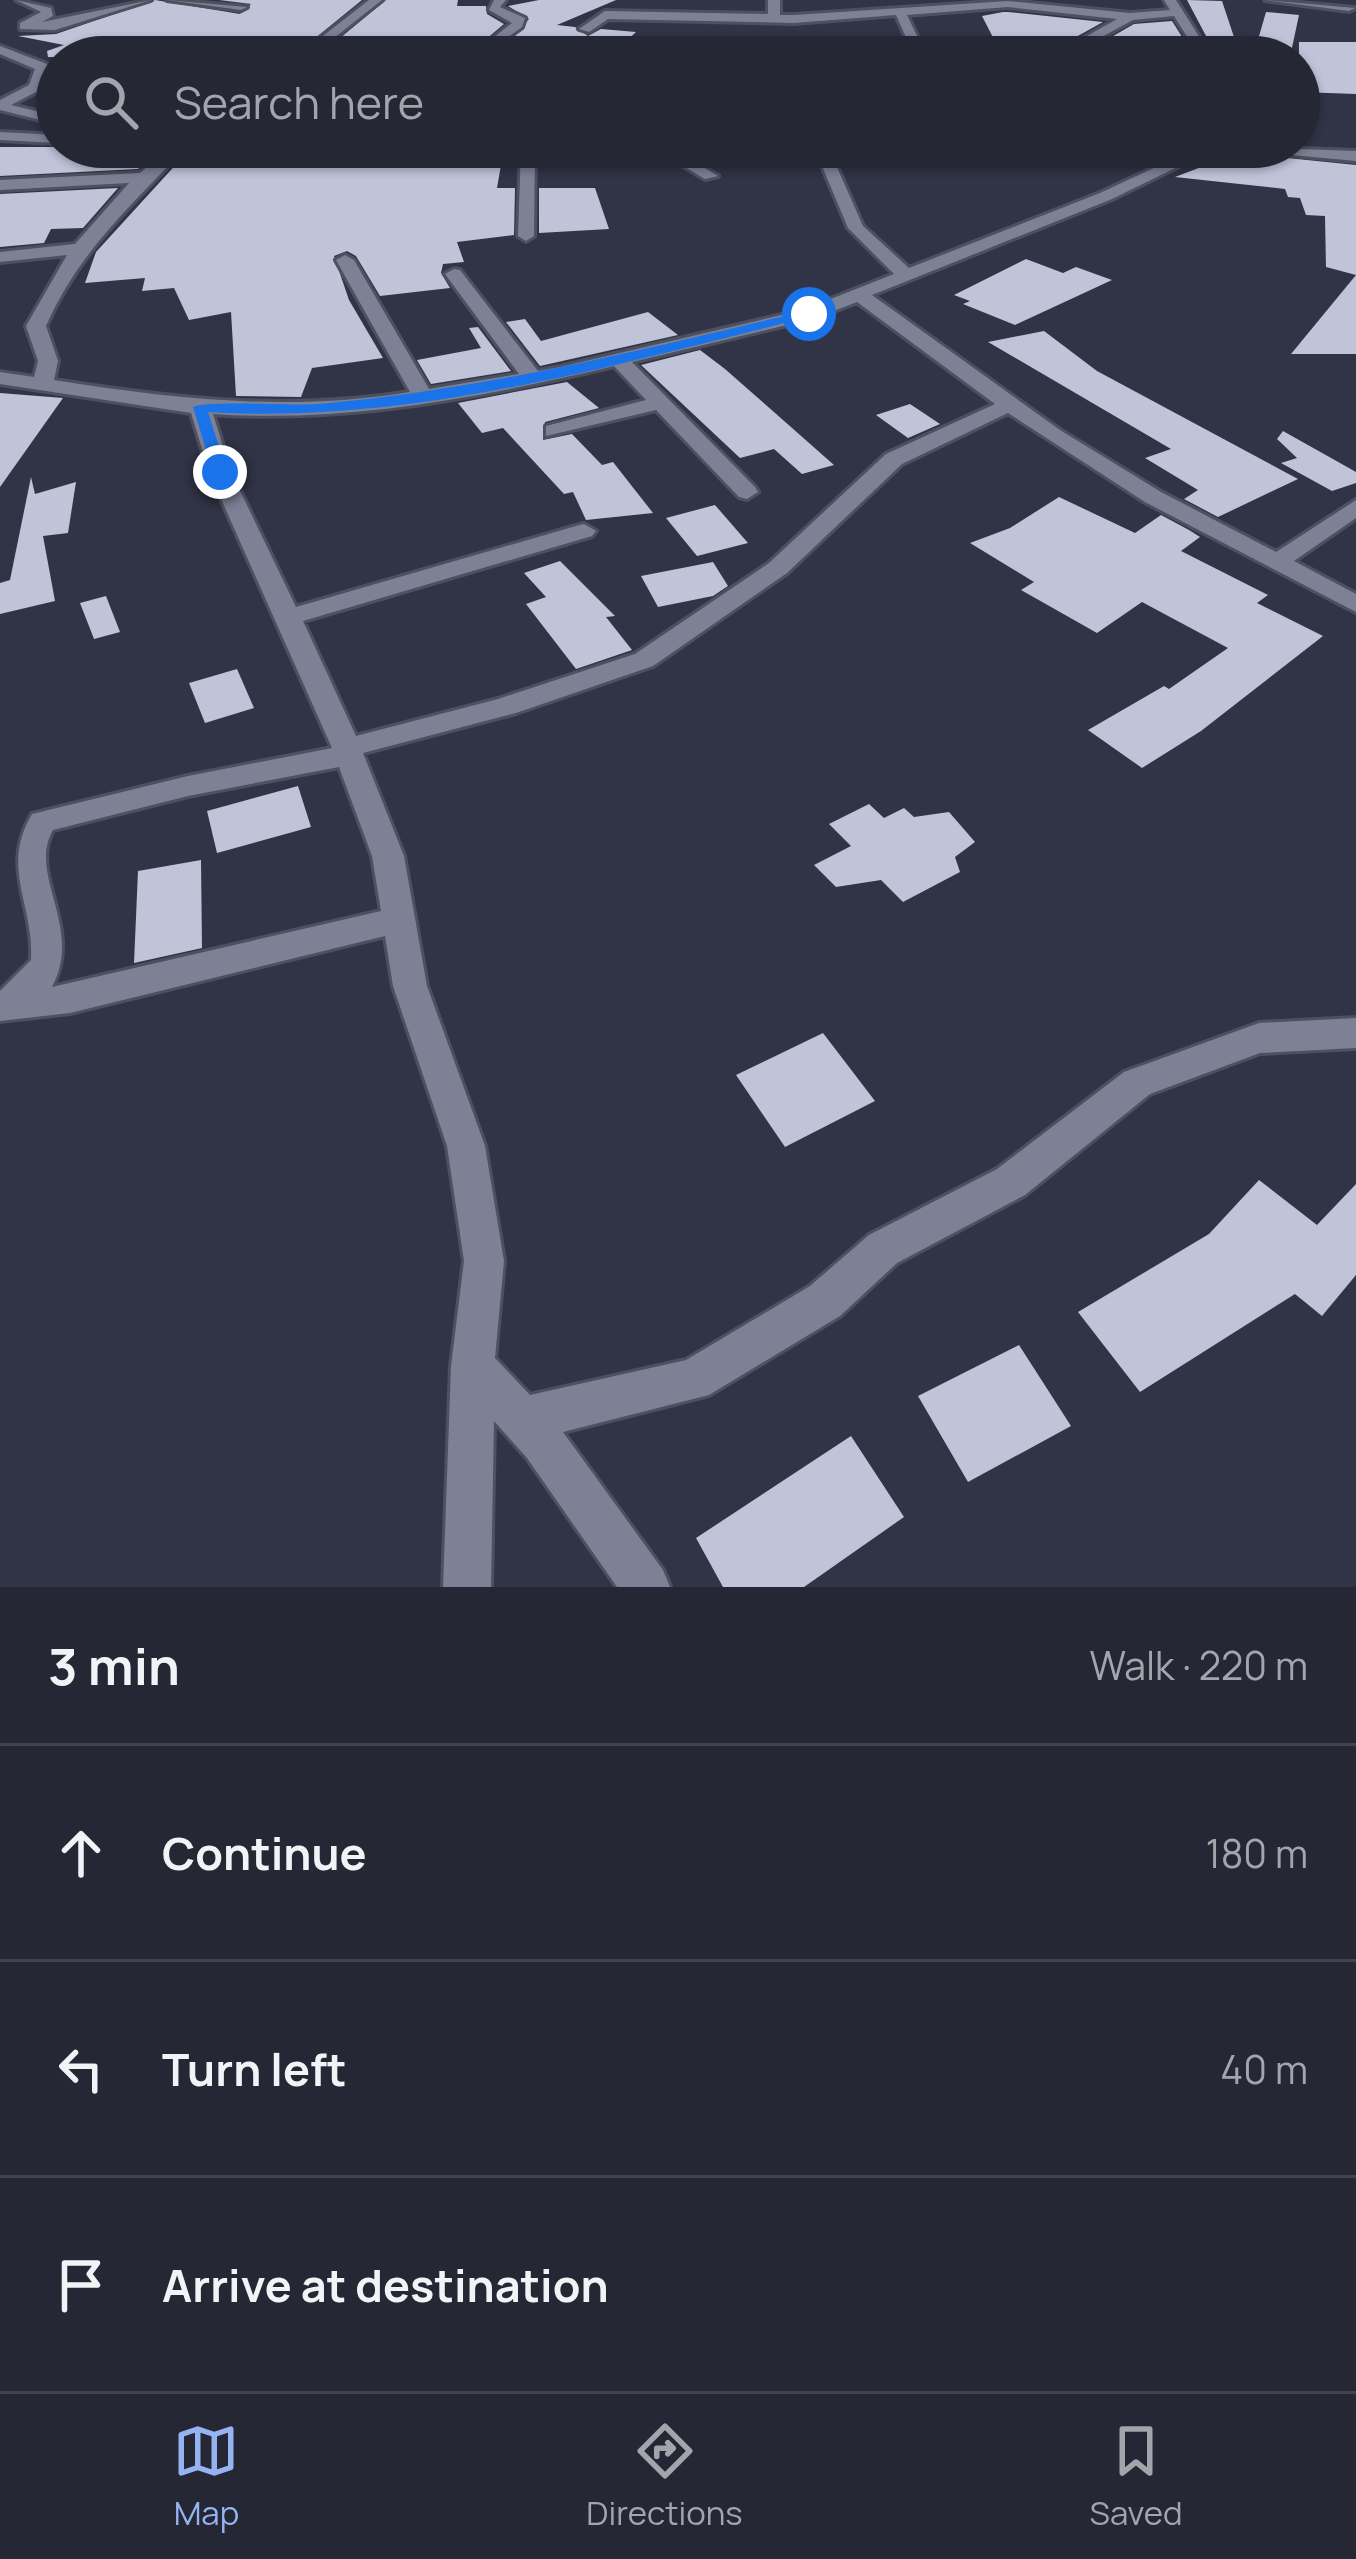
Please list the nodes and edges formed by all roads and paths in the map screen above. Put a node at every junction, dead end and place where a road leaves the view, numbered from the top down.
1 (22, 0) edge
2 (145, 0) edge
3 (173, 0) edge
4 (376, 0) edge
5 (500, 0) edge
6 (775, 0) edge
7 (1271, 0) edge
8 (1172, 6) edge
9 (241, 8) dead end
10 (1350, 8) edge
11 (900, 12) junction
12 (1130, 17) junction
13 (773, 18) junction
14 (585, 29) dead end
15 (329, 36) edge
16 (502, 36) edge
17 (912, 36) edge
18 (1095, 36) edge
19 (1192, 36) edge
20 (0, 50) edge
21 (36, 65) edge
22 (36, 84) edge
23 (0, 106) edge
24 (36, 115) edge
25 (0, 136) edge
26 (36, 138) edge
27 (1320, 153) edge
28 (1356, 156) edge
29 (153, 168) edge
30 (528, 168) edge
31 (696, 168) edge
32 (830, 168) edge
33 (1170, 168) edge
34 (710, 176) dead end
35 (141, 178) junction
36 (0, 185) edge
37 (526, 236) dead end
38 (82, 248) junction
39 (0, 257) edge
40 (345, 260) dead end
41 (454, 274) dead end
42 (905, 274) junction
43 (858, 294) junction
44 (620, 360) junction
45 (0, 378) edge
46 (533, 378) junction
47 (43, 385) junction
48 (423, 396) junction
49 (662, 402) junction
50 (1009, 405) junction
51 (200, 407) junction
52 (554, 431) dead end
53 (747, 492) dead end
54 (1356, 507) edge
55 (584, 531) dead end
56 (1277, 562) junction
57 (1356, 604) edge
58 (286, 618) junction
59 (348, 752) junction
60 (399, 920) junction
61 (2, 1008) edge
62 (1352, 1041) edge
63 (473, 1366) junction
64 (522, 1419) junction
65 (466, 1587) edge
66 (646, 1587) edge

1 - 2 street
3 - 9 street
4 - 15 street
5 - 16 street
6 - 13 street
7 - 10 street
8 - 12 street
8 - 19 street
11 - 12 street
11 - 13 street
11 - 17 street
12 - 18 street
13 - 14 street
20 - 21 street
22 - 23 street
23 - 24 street
25 - 26 street
27 - 28 street
29 - 35 street
30 - 37 street
31 - 34 street
32 - 42 street
33 - 42 street
35 - 36 street
35 - 38 street
38 - 39 street
38 - 47 street
40 - 48 street
41 - 46 street
42 - 43 street
43 - 44 street
43 - 50 street
44 - 46 street
44 - 49 street
45 - 47 street
46 - 48 street
47 - 51 street
48 - 51 street
49 - 52 street
49 - 53 street
50 - 56 street
50 - 59 street
51 - 58 street
54 - 56 street
55 - 58 street
56 - 57 street
58 - 59 street
59 - 60 street
59 - 61 street
60 - 61 street
60 - 63 street
62 - 64 street
63 - 64 street
63 - 65 street
64 - 66 street

